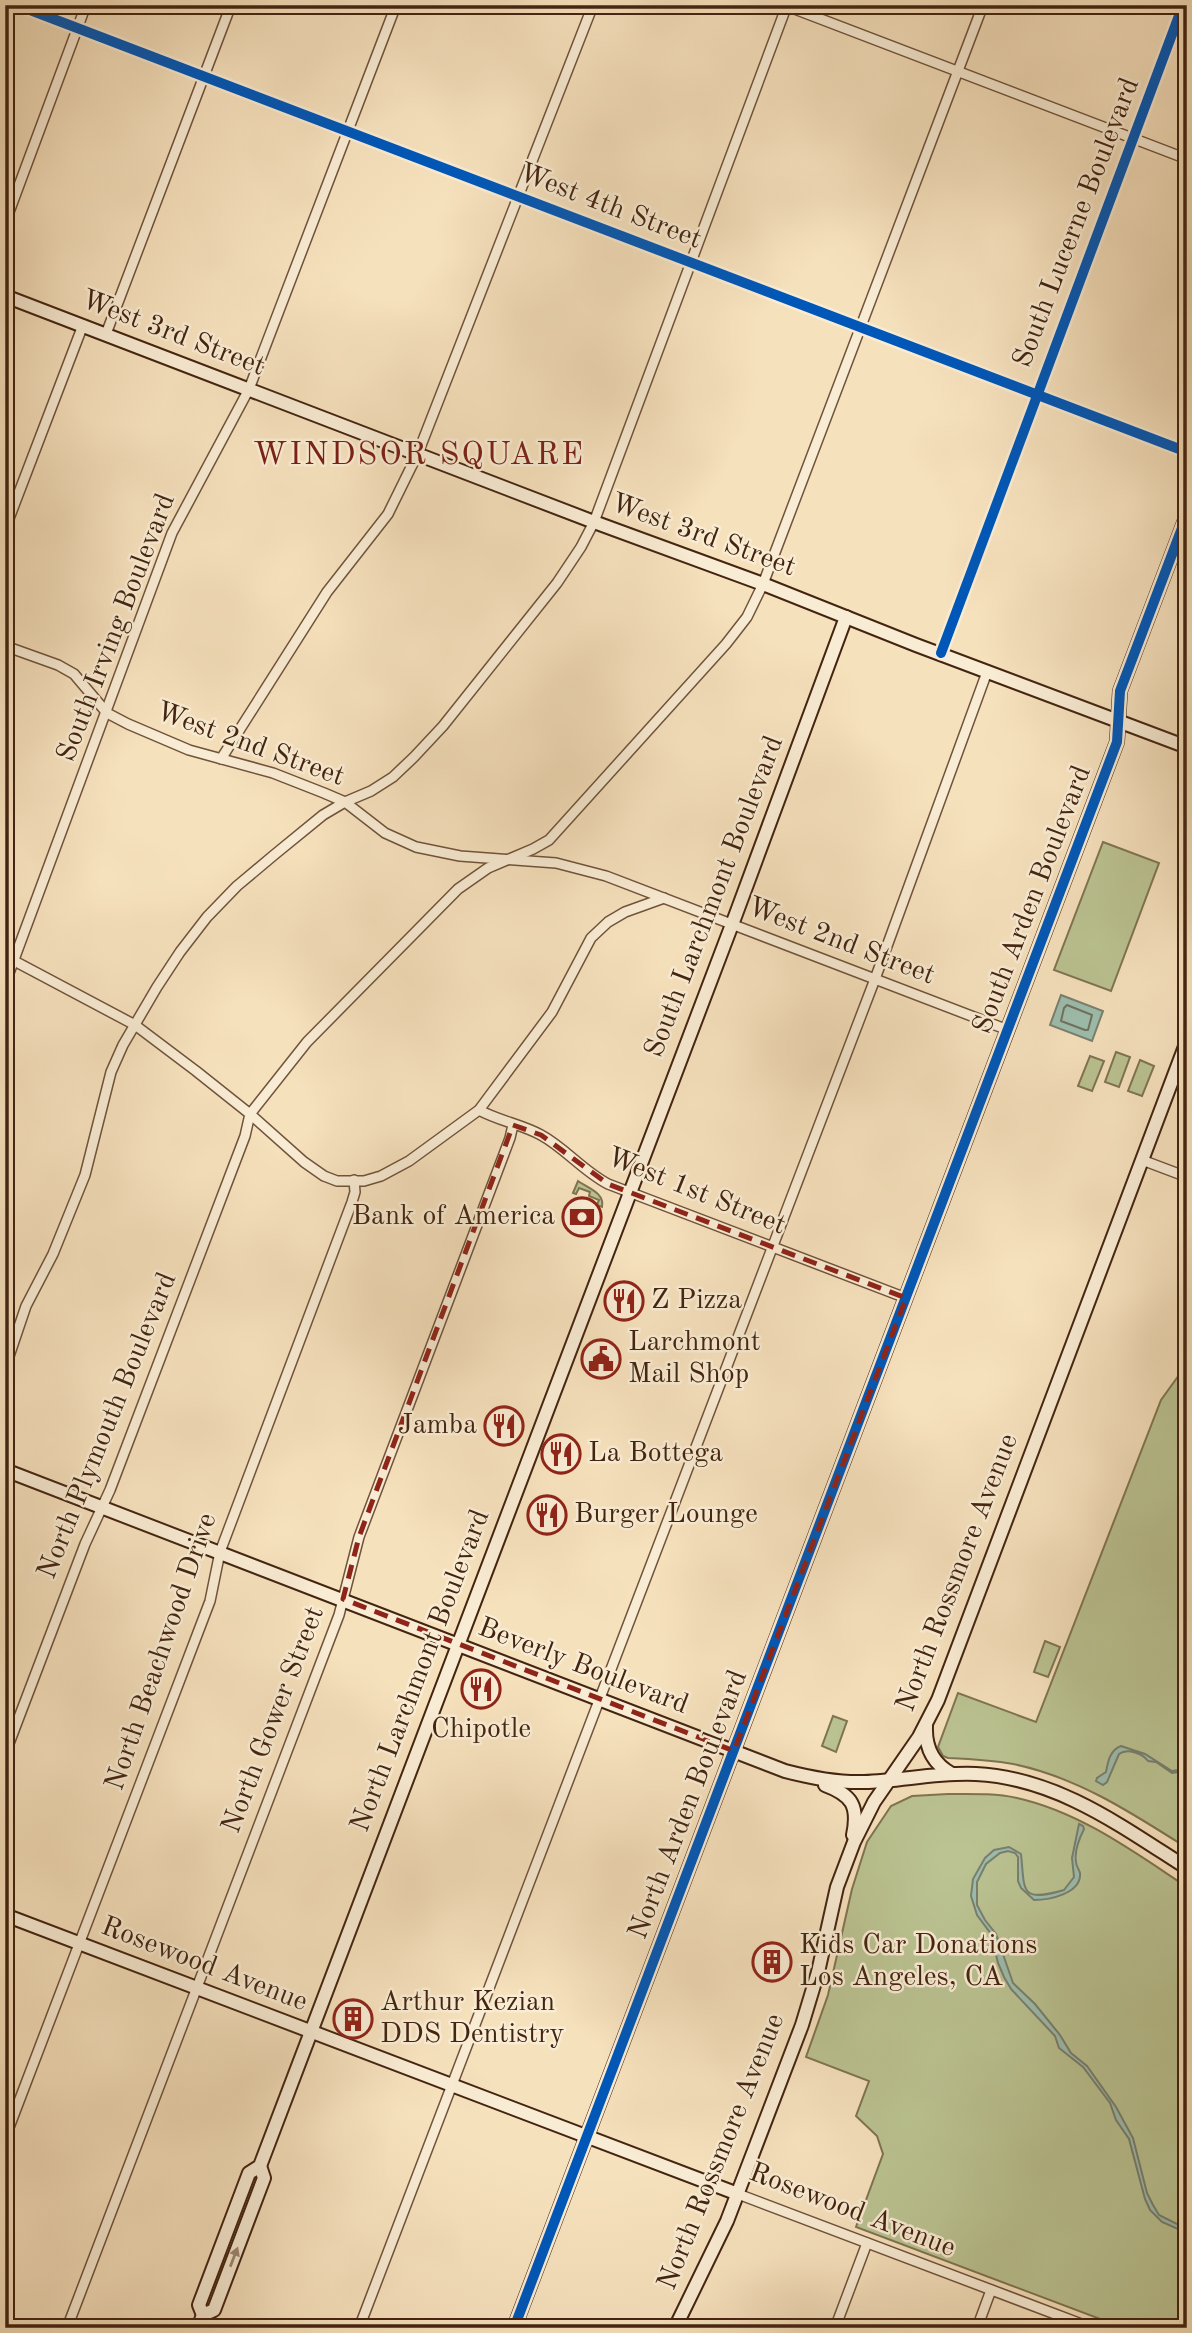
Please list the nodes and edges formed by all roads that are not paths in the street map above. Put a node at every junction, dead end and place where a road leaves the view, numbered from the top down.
1 (17, 5) edge
2 (86, 5) edge
3 (230, 5) edge
4 (396, 5) edge
5 (593, 5) edge
6 (983, 5) edge
7 (1183, 5) edge
8 (786, 6) edge
9 (78, 28) junction
10 (957, 72) junction
11 (204, 76) junction
12 (348, 131) junction
13 (1134, 139) junction
14 (1187, 159) edge
15 (519, 197) junction
16 (5, 223) edge
17 (690, 262) junction
18 (5, 296) edge
19 (83, 325) junction
20 (861, 328) junction
21 (106, 334) junction
22 (249, 389) junction
23 (1037, 395) junction
24 (1187, 452) edge
25 (418, 453) junction
26 (1187, 515) edge
27 (594, 522) junction
28 (5, 529) edge
29 (764, 584) junction
30 (846, 617) junction
31 (5, 646) edge
32 (940, 653) junction
33 (988, 672) junction
34 (107, 713) junction
35 (1118, 721) junction
36 (1187, 747) edge
37 (221, 759) junction
38 (345, 802) junction
39 (510, 860) junction
40 (664, 898) junction
41 (732, 924) junction
42 (10, 957) edge
43 (875, 979) junction
44 (5, 984) edge
45 (135, 1025) junction
46 (1008, 1030) junction
47 (1187, 1041) edge
48 (480, 1110) junction
49 (250, 1114) junction
50 (513, 1125) junction
51 (1142, 1160) junction
52 (1187, 1177) edge
53 (354, 1180) junction
54 (629, 1194) junction
55 (771, 1246) junction
56 (906, 1298) junction
57 (5, 1368) edge
58 (5, 1470) edge
59 (103, 1507) junction
60 (220, 1552) junction
61 (343, 1600) junction
62 (458, 1644) junction
63 (598, 1699) junction
64 (927, 1724) junction
65 (734, 1751) junction
66 (5, 1754) edge
67 (785, 1771) junction
68 (953, 1774) junction
69 (890, 1780) junction
70 (848, 1856) junction
71 (1187, 1868) edge
72 (5, 1915) edge
73 (79, 1944) junction
74 (197, 1988) junction
75 (311, 2031) junction
76 (451, 2085) junction
77 (587, 2136) junction
78 (5, 2138) edge
79 (738, 2194) junction
80 (867, 2244) junction
81 (991, 2290) junction
82 (201, 2321) edge
83 (67, 2328) edge
84 (359, 2328) edge
85 (514, 2328) edge
86 (675, 2328) edge
87 (835, 2328) edge
88 (977, 2328) edge
89 (1092, 2328) edge

1 - 9 street, West 4th Street
2 - 9 street
3 - 11 street
4 - 12 street, South Irving Boulevard
5 - 15 street
6 - 10 street
7 - 13 street, South Lucerne Boulevard
8 - 10 street
8 - 17 street
9 - 11 street, West 4th Street
9 - 16 street
10 - 13 street
10 - 20 street
11 - 12 street, West 4th Street
11 - 21 street
12 - 15 street, West 4th Street
12 - 22 street, South Irving Boulevard
13 - 14 street
13 - 23 street, South Lucerne Boulevard
15 - 17 street, West 4th Street
15 - 25 street
17 - 20 street, West 4th Street
17 - 27 street
18 - 19 street, West 3rd Street
19 - 21 street, West 3rd Street
19 - 28 street
20 - 23 street, West 4th Street
20 - 29 street
21 - 22 street, West 3rd Street
22 - 25 street, West 3rd Street
22 - 34 street, South Irving Boulevard
23 - 24 street, West 4th Street
23 - 32 street, South Lucerne Boulevard
25 - 27 street, West 3rd Street
25 - 37 street
26 - 35 street, South Arden Boulevard
27 - 29 street, West 3rd Street
27 - 38 street
29 - 30 street, West 3rd Street
29 - 39 street
30 - 32 street, West 3rd Street
30 - 41 street, South Larchmont Boulevard
31 - 34 street, West 2nd Street
32 - 33 street, West 3rd Street
33 - 35 street, West 3rd Street
33 - 43 street
34 - 37 street, West 2nd Street
34 - 42 street, South Irving Boulevard
35 - 36 street, West 3rd Street
35 - 46 street, South Arden Boulevard
37 - 38 street, West 2nd Street
38 - 39 street, West 2nd Street
38 - 45 street
39 - 40 street, West 2nd Street
39 - 49 street
40 - 41 street, West 2nd Street
40 - 48 street
41 - 43 street, West 2nd Street
41 - 54 street, South Larchmont Boulevard
42 - 44 street, South Irving Boulevard
42 - 45 street
43 - 46 street, West 2nd Street
43 - 55 street
45 - 49 street
45 - 57 street
46 - 56 street, South Arden Boulevard
47 - 51 street, North Rossmore Avenue
48 - 50 street, West 1st Street
48 - 53 street
49 - 53 street
49 - 59 street, North Plymouth Boulevard
50 - 54 street, West 1st Street
50 - 61 street, North Gower Street
51 - 52 street
51 - 64 street, North Rossmore Avenue
53 - 60 street, North Beachwood Drive
54 - 55 street, West 1st Street
54 - 62 street, North Larchmont Boulevard
55 - 56 street, West 1st Street
55 - 63 street
56 - 65 street, North Arden Boulevard
58 - 59 street, Beverly Boulevard
59 - 60 street, Beverly Boulevard
59 - 66 street, North Plymouth Boulevard
60 - 61 street, Beverly Boulevard
60 - 73 street, North Beachwood Drive
61 - 62 street, Beverly Boulevard
61 - 74 street, North Gower Street
62 - 63 street, Beverly Boulevard
62 - 75 street, North Larchmont Boulevard
63 - 65 street, Beverly Boulevard
63 - 76 street
64 - 68 street
64 - 69 street, North Rossmore Avenue
65 - 67 street, Beverly Boulevard
65 - 77 street, North Arden Boulevard
67 - 69 street, Beverly Boulevard
67 - 70 street
68 - 69 street, Beverly Boulevard
68 - 71 street, Beverly Boulevard
69 - 70 street, North Rossmore Avenue
70 - 79 street, North Rossmore Avenue
72 - 73 street, Rosewood Avenue
73 - 74 street, Rosewood Avenue
73 - 78 street, North Beachwood Drive
74 - 75 street, Rosewood Avenue
74 - 83 street, North Gower Street
75 - 76 street, Rosewood Avenue
75 - 82 street, North Larchmont Boulevard
76 - 77 street, Rosewood Avenue
76 - 84 street
77 - 79 street, Rosewood Avenue
77 - 85 street, North Arden Boulevard
79 - 80 street, Rosewood Avenue
79 - 86 street, North Rossmore Avenue
80 - 81 street, Rosewood Avenue
80 - 87 street
81 - 88 street
81 - 89 street, Rosewood Avenue

